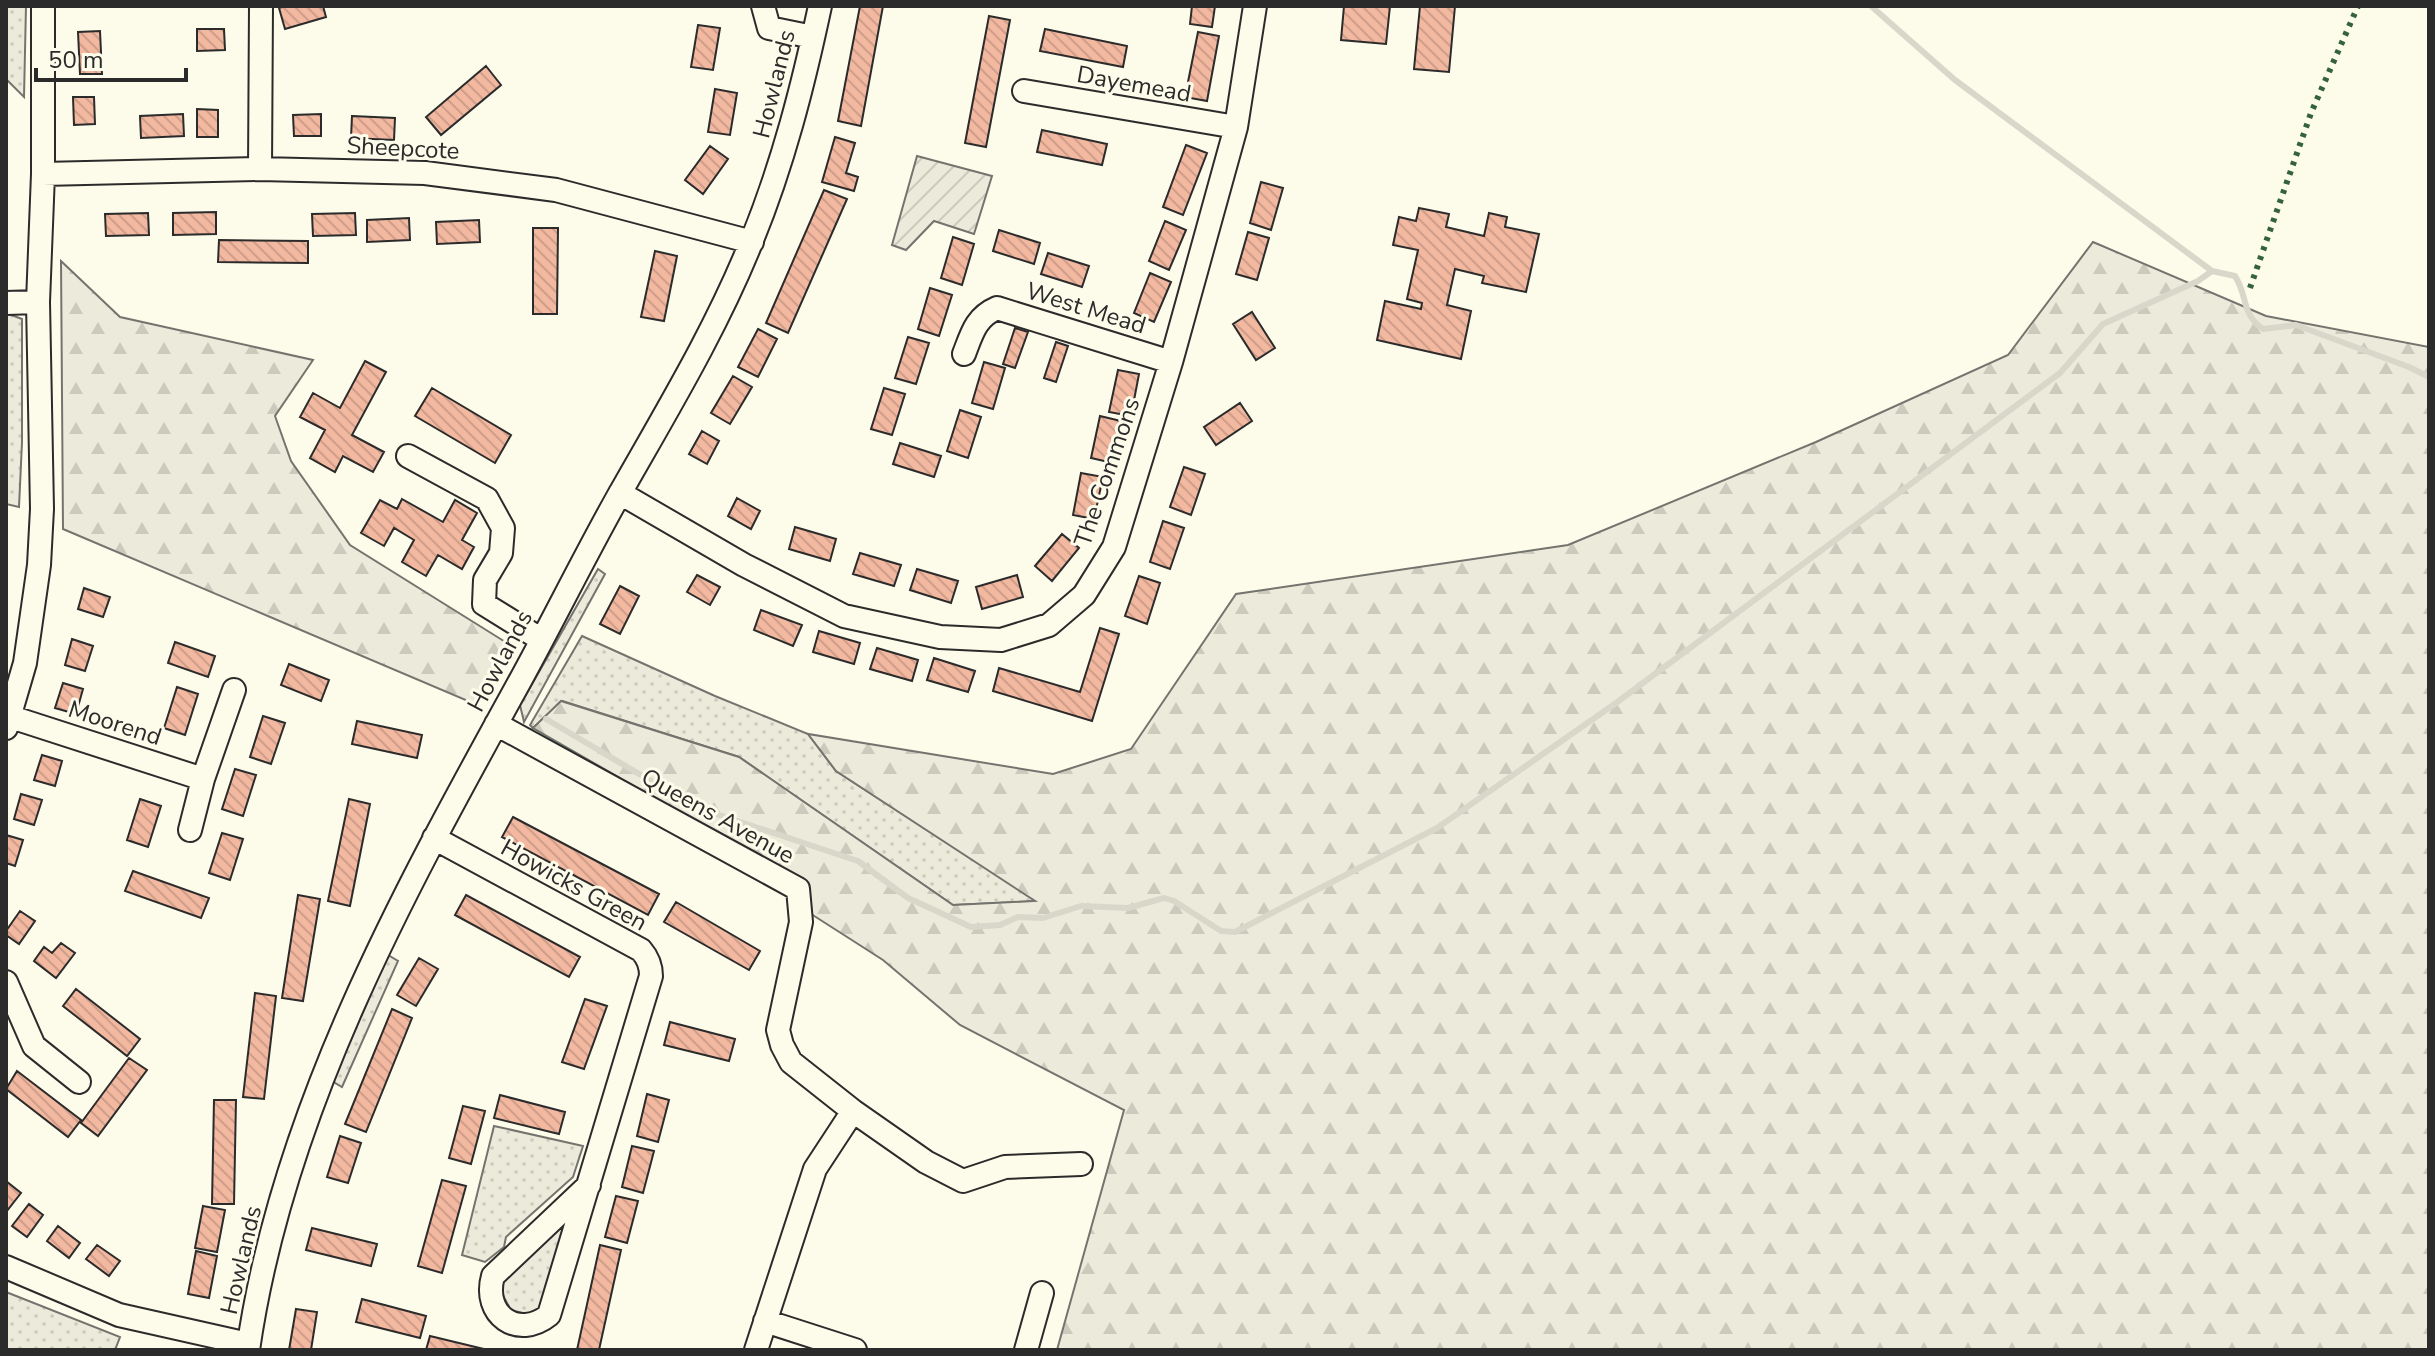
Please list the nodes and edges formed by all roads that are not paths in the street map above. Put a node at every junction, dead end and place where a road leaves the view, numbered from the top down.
1 (43, 6) edge
2 (261, 6) edge
3 (763, 6) edge
4 (820, 6) edge
5 (1255, 6) edge
6 (813, 37) junction
7 (1024, 91) dead end
8 (1236, 127) junction
9 (260, 169) junction
10 (43, 174) junction
11 (752, 242) junction
12 (38, 302) junction
13 (6, 303) edge
14 (964, 354) dead end
15 (1171, 362) junction
16 (408, 456) dead end
17 (620, 493) junction
18 (542, 640) junction
19 (234, 690) dead end
20 (8, 722) edge
21 (496, 724) junction
22 (203, 779) junction
23 (190, 830) dead end
24 (434, 838) junction
25 (6, 982) edge
26 (79, 1082) dead end
27 (853, 1111) junction
28 (1081, 1164) dead end
29 (589, 1185) junction
30 (6, 1267) edge
31 (1042, 1293) dead end
32 (765, 1321) junction
33 (248, 1347) edge
34 (756, 1350) edge
35 (855, 1350) edge
36 (1026, 1350) edge

1 - 10 street
2 - 9 street
3 - 6 street
4 - 6 street, Howlands
5 - 8 street, The Commons
6 - 11 street, Howlands
7 - 8 street, Dayemead
8 - 15 street, The Commons
9 - 10 street, Sheepcote
9 - 11 street, Sheepcote
10 - 12 street
11 - 17 street, Howlands
12 - 13 street
12 - 20 street
14 - 15 street, West Mead
15 - 17 street, The Commons
16 - 18 street
17 - 18 street, Howlands
18 - 21 street, Howlands
19 - 22 street
20 - 22 street, Moorend
21 - 24 street, Howlands
21 - 27 street, Queens Avenue
22 - 23 street
24 - 29 street, Howicks Green
24 - 33 street, Howlands
25 - 26 street
27 - 28 street
27 - 32 street
29 - 29 street, Howicks Green
30 - 33 street
31 - 36 street
32 - 34 street
32 - 35 street

